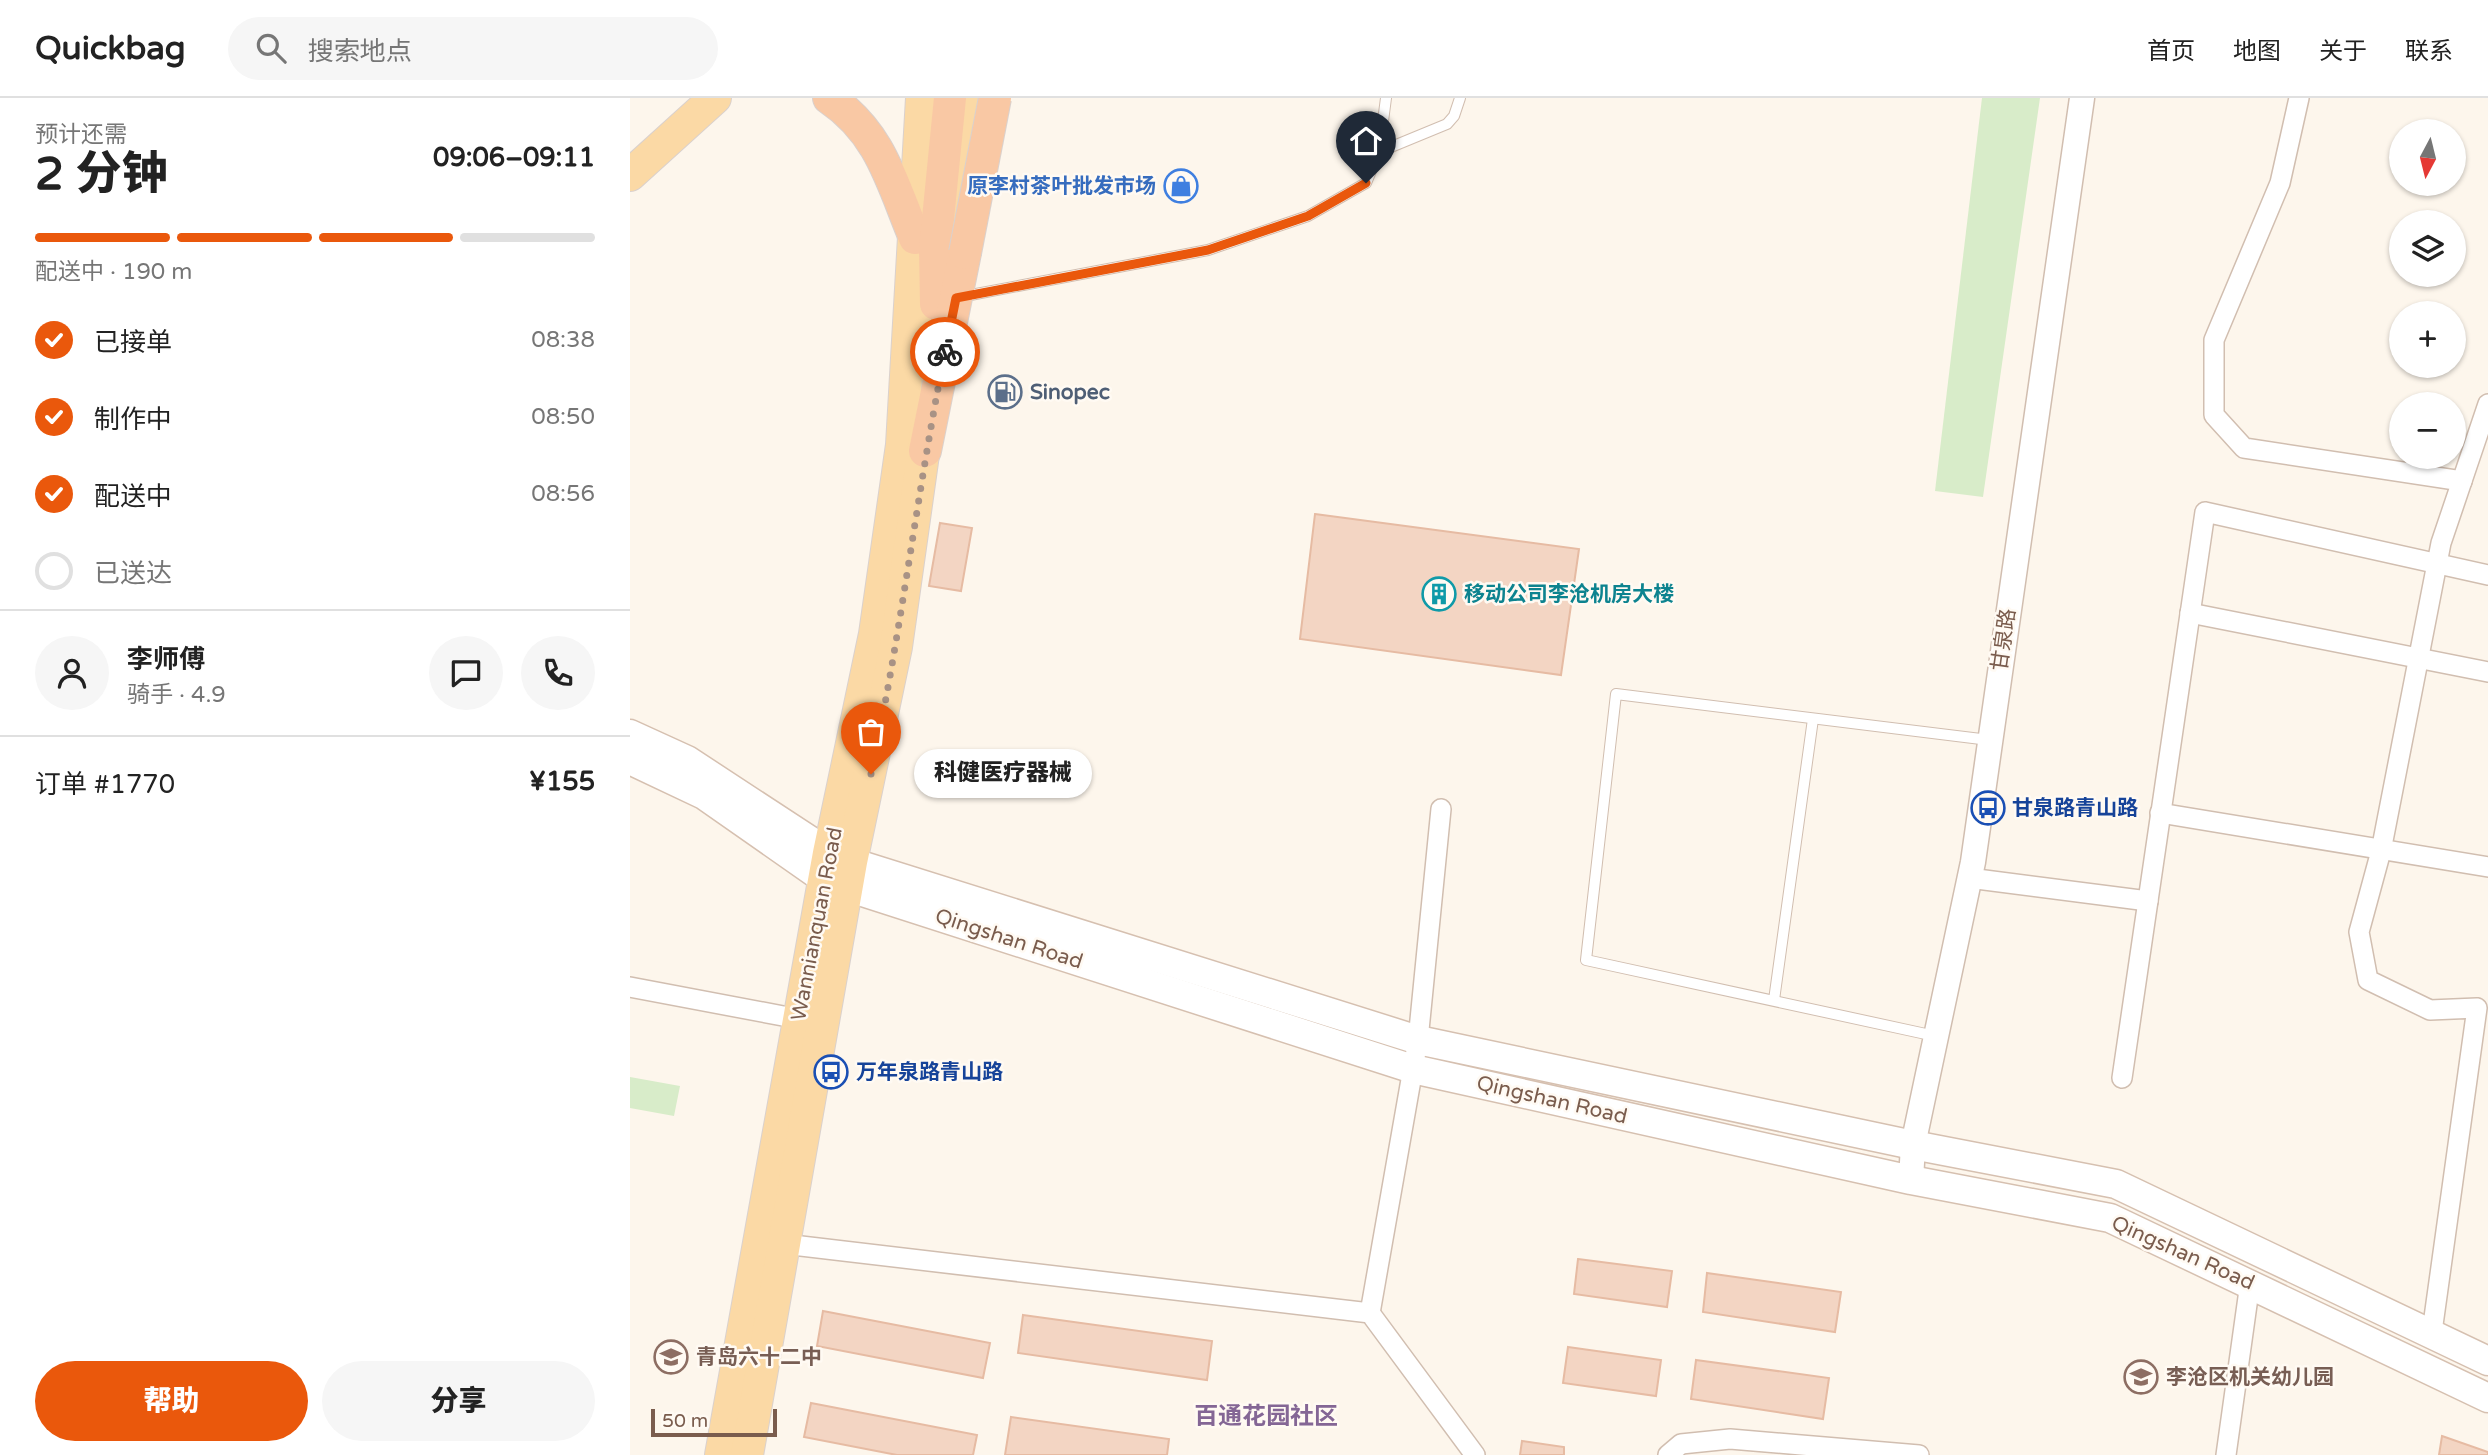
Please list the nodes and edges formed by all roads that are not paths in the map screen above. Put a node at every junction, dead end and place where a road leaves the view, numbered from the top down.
1 (715, 98) edge
2 (829, 98) edge
3 (922, 98) edge
4 (950, 98) edge
5 (976, 98) edge
6 (995, 98) edge
7 (1386, 98) edge
8 (1460, 98) edge
9 (2082, 98) edge
10 (2299, 98) edge
11 (1379, 152) junction
12 (630, 175) edge
13 (972, 196) junction
14 (915, 238) junction
15 (965, 253) junction
16 (946, 300) junction
17 (2488, 404) edge
18 (2462, 481) junction
19 (2437, 563) junction
20 (2488, 575) edge
21 (2190, 613) junction
22 (2418, 658) junction
23 (2488, 672) edge
24 (1813, 719) junction
25 (630, 734) edge
26 (1990, 740) junction
27 (630, 760) edge
28 (1441, 809) dead end
29 (2161, 813) junction
30 (2381, 851) junction
31 (2488, 867) edge
32 (838, 870) junction
33 (1969, 878) junction
34 (2148, 901) junction
35 (630, 987) edge
36 (1774, 1000) junction
37 (799, 1019) junction
38 (1936, 1036) junction
39 (1418, 1040) junction
40 (1413, 1069) junction
41 (2122, 1078) dead end
42 (1913, 1145) junction
43 (1910, 1180) junction
44 (784, 1244) junction
45 (2250, 1283) junction
46 (1370, 1313) junction
47 (2432, 1332) junction
48 (2488, 1361) edge
49 (2488, 1398) edge
50 (721, 1455) edge
51 (747, 1455) edge
52 (1475, 1455) edge
53 (1668, 1455) edge
54 (1919, 1455) edge
55 (2226, 1455) edge

1 - 12 main road
2 - 14 highway
3 - 14 main road, Wannianquan Road
4 - 16 highway
5 - 13 main road, Wannianquan Road
6 - 15 highway, bridge
7 - 11 lane
8 - 11 lane
9 - 26 street, 甘泉路
10 - 18 street
11 - 16 lane
13 - 15 lane
13 - 16 main road, Wannianquan Road
14 - 32 main road, Wannianquan Road
15 - 16 highway
16 - 32 main road, Wannianquan Road
17 - 18 street
18 - 19 street
19 - 20 street
19 - 21 street
19 - 22 street
21 - 22 street
21 - 29 street
22 - 23 street
22 - 30 street
24 - 26 lane
24 - 36 lane
24 - 36 lane
25 - 32 main road, Qingshan Road
26 - 33 street, 甘泉路
27 - 32 main road, Qingshan Road
28 - 39 street
29 - 30 street
29 - 34 street
30 - 31 street
30 - 47 street
32 - 37 main road, Wannianquan Road
32 - 39 main road, Qingshan Road
32 - 40 main road, Qingshan Road
32 - 44 main road, Wannianquan Road
33 - 34 street
33 - 38 street, 甘泉路
34 - 41 street
35 - 37 street
36 - 38 lane
37 - 50 main road, Wannianquan Road
38 - 42 street, 甘泉路
39 - 40 street
39 - 42 main road, Qingshan Road
40 - 43 main road, Qingshan Road
40 - 46 street
42 - 43 street, 甘泉路
42 - 47 main road, Qingshan Road
43 - 45 main road, Qingshan Road
44 - 46 street
44 - 51 main road, Wannianquan Road
45 - 49 main road, Qingshan Road
45 - 55 street
46 - 52 street
47 - 48 main road, Qingshan Road
53 - 54 street

